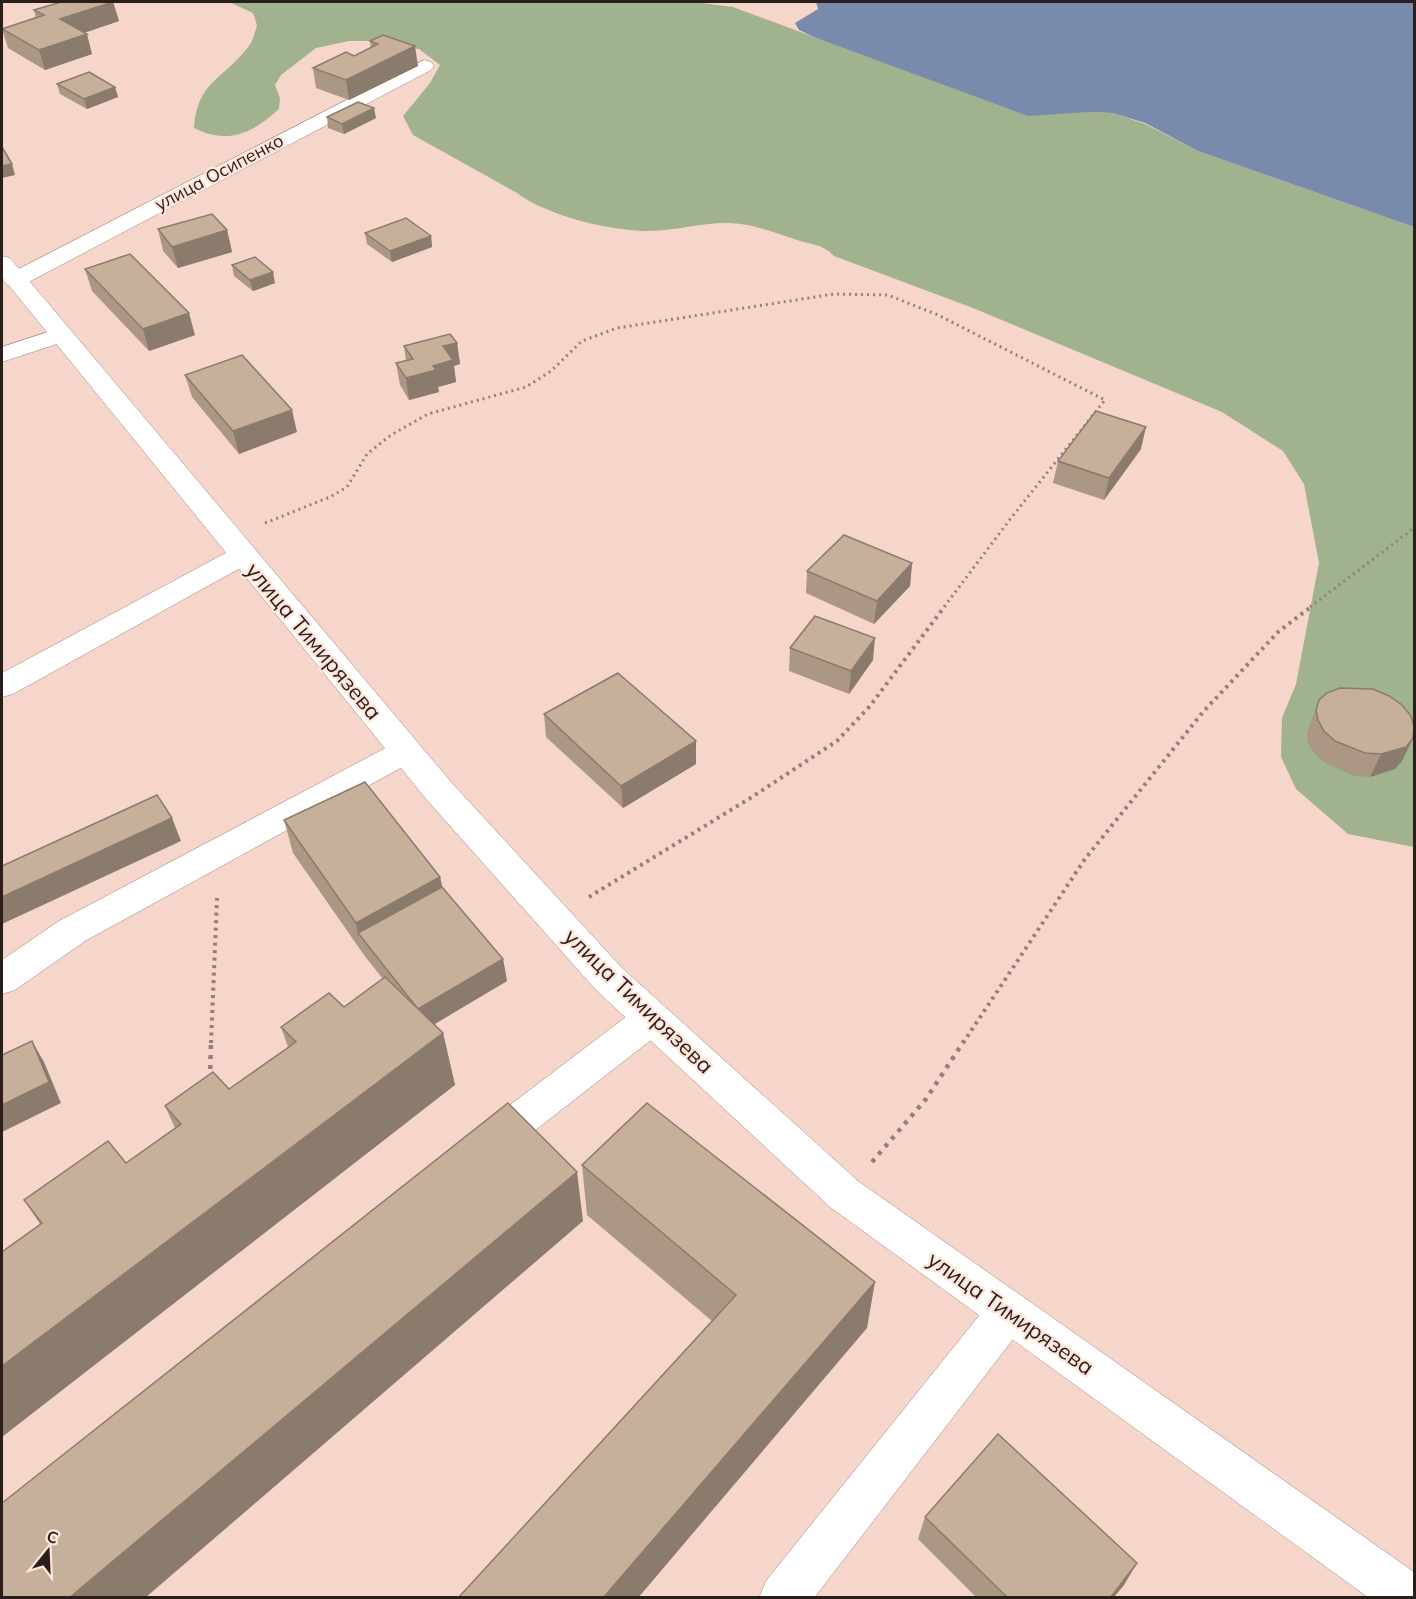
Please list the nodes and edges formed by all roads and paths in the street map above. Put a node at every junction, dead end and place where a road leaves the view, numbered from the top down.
1 (424, 66) dead end
2 (8, 271) edge
3 (60, 335) junction
4 (2, 355) edge
5 (1414, 528) edge
6 (235, 546) junction
7 (2, 687) edge
8 (406, 751) junction
9 (230, 845) junction
10 (555, 918) junction
11 (2, 979) edge
12 (652, 1018) junction
13 (209, 1089) edge
14 (454, 1170) edge
15 (844, 1194) junction
16 (1009, 1311) junction
17 (783, 1598) edge
18 (1410, 1598) edge

1 - 2 main road, улица Осипенко
2 - 3 main road, улица Тимирязева
3 - 4 main road
3 - 6 main road, улица Тимирязева
5 - 15 path
6 - 7 main road
6 - 8 main road, улица Тимирязева
6 - 10 path
8 - 9 main road
8 - 10 main road, улица Тимирязева
9 - 11 main road
9 - 13 path
10 - 12 main road, улица Тимирязева
12 - 14 main road
12 - 15 main road, улица Тимирязева
15 - 16 main road, улица Тимирязева
16 - 17 main road
16 - 18 main road, улица Тимирязева

